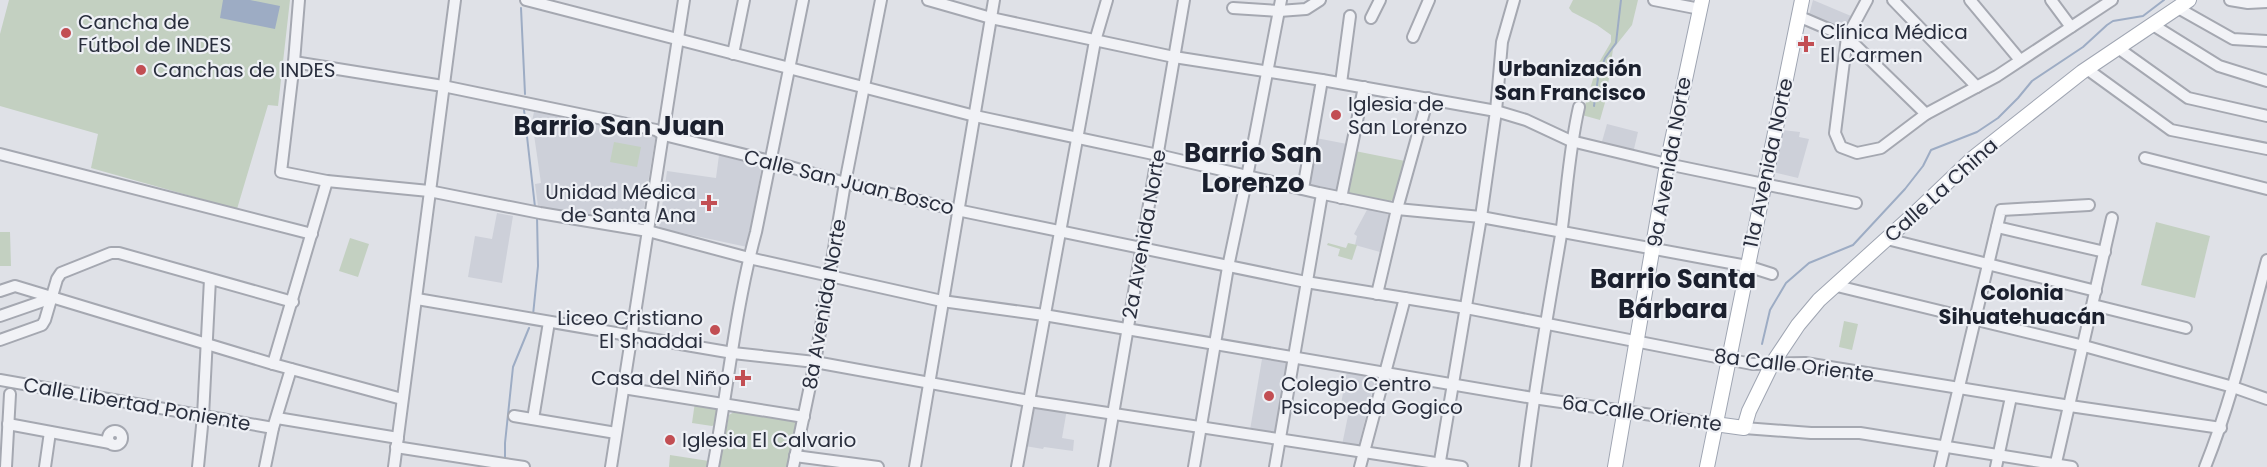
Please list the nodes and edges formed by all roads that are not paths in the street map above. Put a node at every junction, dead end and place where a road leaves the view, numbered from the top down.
1 (299, 0) edge
2 (454, 0) edge
3 (526, 0) edge
4 (684, 0) edge
5 (744, 0) edge
6 (803, 0) edge
7 (881, 0) edge
8 (928, 0) edge
9 (994, 0) edge
10 (1107, 0) edge
11 (1184, 0) edge
12 (1320, 0) edge
13 (1380, 0) edge
14 (1429, 0) edge
15 (1514, 0) edge
16 (1654, 0) edge
17 (1802, 0) edge
18 (1867, 0) edge
19 (1893, 0) edge
20 (1970, 0) edge
21 (2050, 0) edge
22 (2112, 0) edge
23 (2230, 0) edge
24 (2267, 2) edge
25 (1701, 4) edge
26 (2183, 4) edge
27 (1280, 6) edge
28 (1233, 8) dead end
29 (1350, 16) dead end
30 (1798, 16) junction
31 (991, 18) junction
32 (1371, 18) dead end
33 (2153, 25) junction
34 (2071, 27) junction
35 (1847, 37) junction
36 (1413, 38) dead end
37 (678, 39) junction
38 (1095, 41) junction
39 (2267, 41) edge
40 (2118, 48) junction
41 (733, 54) junction
42 (1174, 57) junction
43 (2020, 60) junction
44 (294, 62) junction
45 (789, 67) junction
46 (2087, 69) junction
47 (1266, 73) junction
48 (1322, 80) junction
49 (2267, 81) edge
50 (1341, 83) junction
51 (443, 86) junction
52 (865, 86) junction
53 (1364, 87) junction
54 (1977, 87) junction
55 (1428, 98) junction
56 (1579, 107) dead end
57 (1496, 111) junction
58 (1926, 114) junction
59 (975, 116) junction
60 (2267, 116) edge
61 (664, 135) junction
62 (1077, 139) junction
63 (1571, 141) junction
64 (2267, 149) edge
65 (0, 154) edge
66 (1158, 155) junction
67 (2145, 158) dead end
68 (770, 161) junction
69 (1667, 164) junction
70 (1247, 177) junction
71 (327, 181) junction
72 (845, 183) junction
73 (1764, 185) junction
74 (1303, 189) junction
75 (2267, 189) edge
76 (429, 191) junction
77 (1322, 194) junction
78 (1341, 198) junction
79 (1856, 203) dead end
80 (2089, 205) dead end
81 (1396, 209) junction
82 (957, 210) junction
83 (1481, 217) junction
84 (2112, 218) dead end
85 (1997, 227) junction
86 (648, 231) junction
87 (1060, 232) junction
88 (1561, 233) junction
89 (312, 234) junction
90 (1887, 239) junction
91 (1140, 248) junction
92 (1653, 249) junction
93 (2105, 252) junction
94 (749, 258) junction
95 (2267, 260) edge
96 (1989, 264) junction
97 (1747, 266) junction
98 (1228, 267) junction
99 (1772, 274) dead end
100 (830, 275) junction
101 (210, 279) junction
102 (0, 281) edge
103 (1306, 282) junction
104 (15, 286) junction
105 (1837, 286) junction
106 (0, 291) edge
107 (2096, 291) junction
108 (1377, 294) junction
109 (52, 298) junction
110 (1405, 298) junction
111 (417, 299) junction
112 (942, 301) junction
113 (293, 302) junction
114 (2093, 304) junction
115 (1466, 308) junction
116 (1044, 315) junction
117 (0, 316) edge
118 (1975, 318) junction
119 (549, 322) junction
120 (1545, 322) junction
121 (2186, 328) dead end
122 (1127, 331) junction
123 (631, 336) junction
124 (0, 340) edge
125 (1636, 341) junction
126 (207, 344) junction
127 (1213, 345) junction
128 (2084, 346) junction
129 (733, 353) junction
130 (1295, 359) junction
131 (1728, 360) junction
132 (815, 362) junction
133 (1772, 363) junction
134 (273, 364) junction
135 (291, 369) junction
136 (1385, 372) junction
137 (0, 380) edge
138 (928, 383) junction
139 (1453, 383) junction
140 (2233, 387) junction
141 (623, 388) junction
142 (1958, 388) junction
143 (10, 394) dead end
144 (2011, 397) junction
145 (1533, 398) junction
146 (402, 399) junction
147 (2267, 399) edge
148 (1029, 401) junction
149 (725, 405) junction
150 (2070, 406) junction
151 (1624, 410) junction
152 (1113, 412) junction
153 (203, 416) junction
154 (514, 416) dead end
155 (804, 417) junction
156 (533, 419) junction
157 (275, 423) junction
158 (8, 424) junction
159 (1715, 424) junction
160 (1201, 428) junction
161 (1744, 428) junction
162 (2221, 428) junction
163 (50, 432) junction
164 (616, 433) junction
165 (1281, 440) junction
166 (397, 442) junction
167 (110, 443) dead end
168 (1946, 447) junction
169 (1364, 451) junction
170 (1999, 455) junction
171 (794, 461) edge
172 (1439, 465) edge
173 (2056, 465) edge
174 (6, 467) edge
175 (45, 467) edge
176 (198, 467) edge
177 (265, 467) edge
178 (394, 467) edge
179 (524, 467) edge
180 (611, 467) edge
181 (713, 467) edge
182 (878, 467) edge
183 (915, 467) edge
184 (1017, 467) edge
185 (1104, 467) edge
186 (1194, 467) edge
187 (1275, 467) edge
188 (1360, 467) edge
189 (1462, 467) edge
190 (1525, 467) edge
191 (1616, 467) edge
192 (1707, 467) edge
193 (1940, 467) edge
194 (1996, 467) edge
195 (2072, 467) edge
196 (2205, 467) edge

1 - 44 street
2 - 51 street
3 - 37 street
4 - 37 street
5 - 41 street
6 - 45 street
7 - 52 street, 8a Avenida Norte
8 - 31 street
9 - 31 street
10 - 38 street
11 - 42 street, 2a Avenida Norte
12 - 27 street
13 - 32 street
14 - 36 street
15 - 57 street
16 - 25 street
17 - 30 main road, 11a Avenida Norte
18 - 35 street
19 - 54 street
20 - 43 street
21 - 34 street
22 - 34 street
23 - 24 street
25 - 69 main road, 9a Avenida Norte
26 - 33 main road, Calle La China
26 - 39 street
27 - 28 street
27 - 47 street
29 - 50 street
30 - 35 street
30 - 73 main road, 11a Avenida Norte
31 - 38 street
31 - 59 street
33 - 40 main road, Calle La China
33 - 49 street
34 - 43 street
35 - 58 street
35 - 58 street
37 - 41 street
37 - 61 street
38 - 42 street
38 - 62 street
40 - 46 main road, Calle La China
40 - 60 street
41 - 45 street
42 - 47 street
42 - 66 street, 2a Avenida Norte
43 - 54 street
44 - 51 street, Calle San Juan Bosco
44 - 71 street, 6a Calle Oriente
45 - 52 street
45 - 68 street
46 - 64 street
46 - 90 main road, Calle La China
47 - 48 street
47 - 70 street
48 - 50 street
48 - 74 street
50 - 53 street
51 - 61 street, Calle San Juan Bosco
51 - 76 street
52 - 59 street
52 - 72 street, 8a Avenida Norte
53 - 55 street
53 - 78 street
54 - 58 street
55 - 57 street
55 - 81 street
56 - 63 street
57 - 63 street
57 - 83 street
59 - 62 street
59 - 82 street
61 - 68 street, Calle San Juan Bosco
61 - 86 street
62 - 66 street
62 - 87 street
63 - 69 street
63 - 88 street
65 - 89 street
66 - 70 street
66 - 91 street, 2a Avenida Norte
67 - 75 street
68 - 72 street, Calle San Juan Bosco
68 - 94 street
69 - 73 street
69 - 92 main road, 9a Avenida Norte
70 - 74 street
70 - 98 street
71 - 76 street, 6a Calle Oriente
71 - 89 street
72 - 82 street, Calle San Juan Bosco
72 - 100 street, 8a Avenida Norte
73 - 79 street
73 - 97 main road, 11a Avenida Norte
74 - 77 street
76 - 86 street, 6a Calle Oriente
76 - 111 street
77 - 78 street
77 - 103 street
78 - 81 street
80 - 85 street
81 - 83 street
81 - 108 street
82 - 87 street, Calle San Juan Bosco
82 - 112 street
83 - 88 street
83 - 115 street
84 - 93 street
85 - 93 street
85 - 96 street
86 - 94 street, 6a Calle Oriente
86 - 123 street
87 - 91 street, Calle San Juan Bosco
87 - 116 street
88 - 92 street
88 - 120 street
89 - 113 street
90 - 96 street
90 - 105 main road, Calle La China
91 - 98 street, Calle San Juan Bosco
91 - 122 street, 2a Avenida Norte
92 - 97 street
92 - 125 main road, 9a Avenida Norte
93 - 107 street
94 - 100 street, 6a Calle Oriente
94 - 129 street
95 - 140 street
96 - 107 street
96 - 118 street
97 - 99 street
97 - 131 main road, 11a Avenida Norte
98 - 103 street, 8a Calle Oriente
98 - 127 street
100 - 112 street, 6a Calle Oriente
100 - 132 street, 8a Avenida Norte
101 - 109 street
101 - 113 street
101 - 126 street
102 - 104 street
103 - 108 street, 8a Calle Oriente
103 - 130 street
104 - 106 street
104 - 109 street
105 - 118 street
105 - 133 main road, Calle La China
107 - 114 street
108 - 110 street, 8a Calle Oriente
109 - 117 street
109 - 124 street
109 - 126 street
110 - 115 street, 8a Calle Oriente
110 - 136 street
111 - 119 street
111 - 146 street
112 - 116 street, 6a Calle Oriente
112 - 138 street
113 - 134 street
114 - 121 street
114 - 128 street
115 - 120 street, 8a Calle Oriente
115 - 139 street
116 - 122 street, 6a Calle Oriente
116 - 148 street
118 - 128 street
118 - 142 street
119 - 123 street
119 - 156 street
120 - 125 street, 8a Calle Oriente
120 - 145 street
122 - 127 street, 6a Calle Oriente
122 - 152 street, 2a Avenida Norte
123 - 129 street
123 - 141 street
125 - 131 street, 8a Calle Oriente
125 - 151 main road, 9a Avenida Norte
126 - 134 street
126 - 153 street
127 - 130 street, 6a Calle Oriente
127 - 160 street
128 - 140 street
128 - 150 street
129 - 132 street
129 - 149 street
130 - 136 street, 6a Calle Oriente
130 - 165 street
131 - 133 street, 8a Calle Oriente
131 - 159 main road, 11a Avenida Norte
132 - 138 street
132 - 155 street, 8a Avenida Norte
133 - 142 street, 8a Calle Oriente
133 - 161 main road, Calle La China
134 - 135 street
135 - 146 street
135 - 157 street
136 - 139 street, 6a Calle Oriente
136 - 169 street
137 - 153 street, Calle Libertad Poniente
138 - 148 street
138 - 183 street
139 - 145 street, 6a Calle Oriente
139 - 172 street
140 - 147 street
140 - 162 street
141 - 149 street
141 - 164 street
142 - 144 street, 8a Calle Oriente
142 - 168 street
143 - 158 street
144 - 150 street, 8a Calle Oriente
144 - 170 street
145 - 151 street, 6a Calle Oriente
145 - 190 street
146 - 166 street
148 - 152 street
148 - 184 street
149 - 155 street
149 - 181 street
150 - 162 street, 8a Calle Oriente
150 - 173 street
151 - 159 street, 6a Calle Oriente
151 - 191 main road, 9a Avenida Norte
152 - 160 street
152 - 185 street, 2a Avenida Norte
153 - 157 street, Calle Libertad Poniente
153 - 176 street
154 - 156 street
155 - 171 street, 8a Avenida Norte
156 - 164 street
157 - 166 street, Calle Libertad Poniente
157 - 177 street
158 - 163 street
158 - 174 street
159 - 161 main road, 6a Calle Oriente
159 - 192 main road, 11a Avenida Norte
160 - 165 street
160 - 186 street
161 - 168 street, 6a Calle Oriente
162 - 196 street
163 - 167 street
163 - 175 street
164 - 180 street
165 - 169 street
165 - 187 street
166 - 178 street
166 - 179 street, Calle Libertad Poniente
168 - 170 street, 6a Calle Oriente
168 - 193 street
169 - 172 street
169 - 188 street
170 - 173 street, 6a Calle Oriente
170 - 194 street
171 - 182 street
172 - 189 street
173 - 195 street, 6a Calle Oriente

